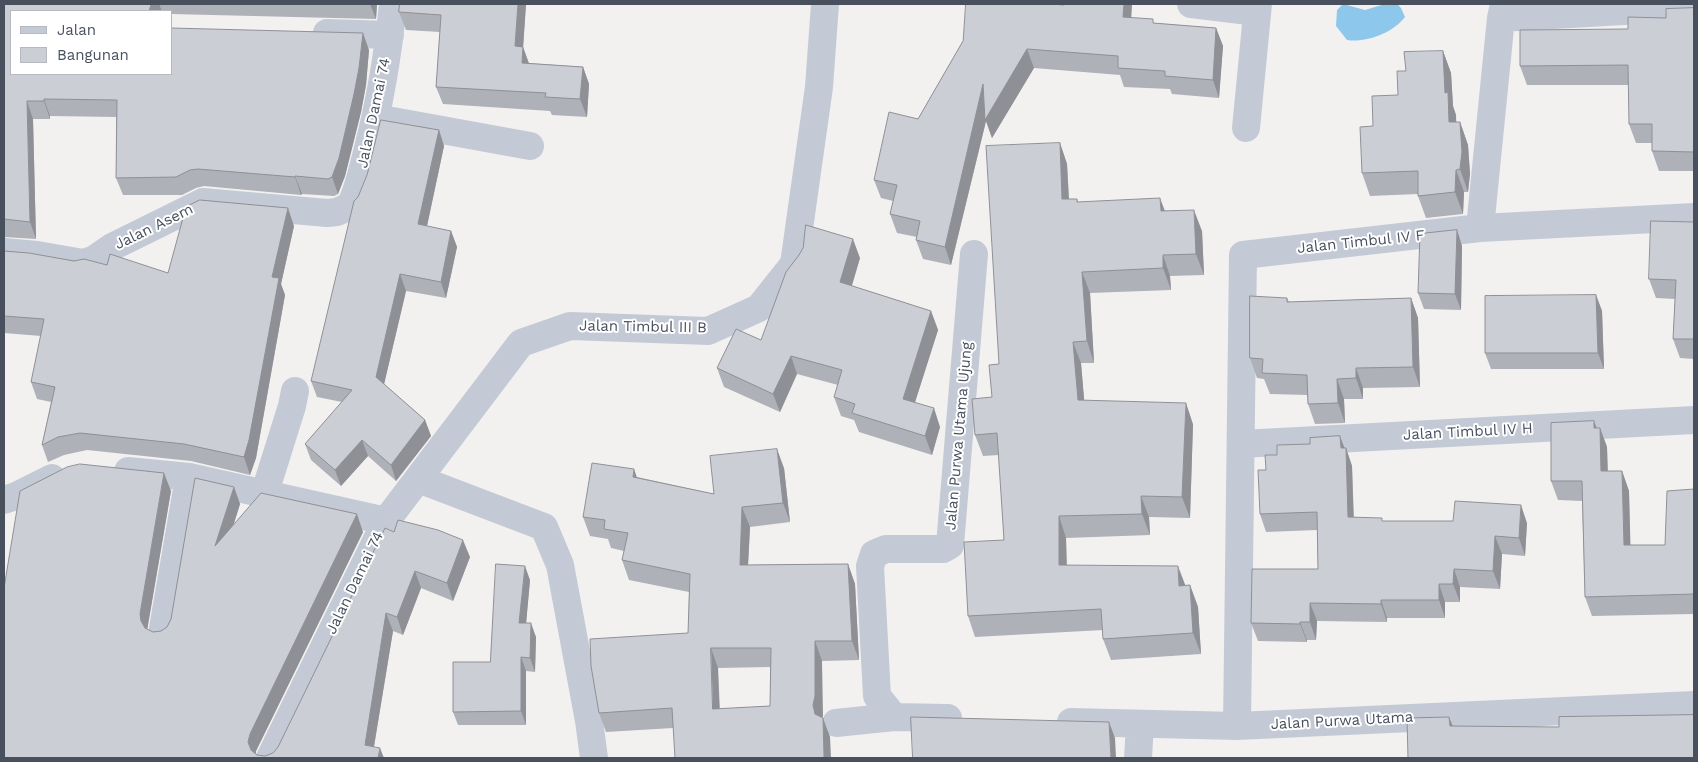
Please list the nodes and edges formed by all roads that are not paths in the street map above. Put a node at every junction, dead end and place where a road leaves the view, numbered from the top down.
1 (393, 4) edge
2 (825, 4) edge
3 (1191, 4) edge
4 (1257, 8) edge
5 (1694, 8) edge
6 (1503, 11) edge
7 (300, 33) edge
8 (390, 35) junction
9 (376, 118) junction
10 (1246, 128) dead end
11 (530, 146) dead end
12 (337, 212) joint
13 (1694, 216) edge
14 (1480, 228) junction
15 (4, 252) edge
16 (974, 254) dead end
17 (296, 391) dead end
18 (1694, 420) edge
19 (1241, 444) junction
20 (77, 468) edge
21 (104, 468) edge
22 (190, 476) junction
23 (418, 479) junction
24 (265, 492) junction
25 (4, 500) edge
26 (386, 521) junction
27 (162, 634) edge
28 (1694, 705) edge
29 (894, 717) junction
30 (972, 719) edge
31 (1051, 721) edge
32 (836, 722) dead end
33 (1140, 724) junction
34 (1237, 726) junction
35 (270, 758) edge
36 (594, 758) edge
37 (1138, 758) edge

1 - 8 street, Jalan Damai 74
2 - 23 street, Jalan Timbul III B
3 - 4 street
4 - 10 street
5 - 6 street
6 - 14 street
7 - 8 street
8 - 9 street, Jalan Damai 74
9 - 11 street
9 - 12 street, Jalan Damai 74
12 - 15 street, Jalan Asem
13 - 14 street, Jalan Timbul IV F
14 - 19 street, Jalan Timbul IV F
16 - 29 street, Jalan Purwa Utama Ujung
17 - 24 street
18 - 19 street, Jalan Timbul IV H
19 - 34 street
20 - 25 street
21 - 22 street, Jalan Damai 74
22 - 24 street, Jalan Damai 74
22 - 27 street
23 - 26 street, Jalan Timbul III B
23 - 36 street
24 - 26 street, Jalan Damai 74
26 - 35 street, Jalan Damai 74
28 - 34 street, Jalan Purwa Utama
29 - 30 street
29 - 32 street
31 - 33 street
33 - 34 street, Jalan Purwa Utama
33 - 37 street

